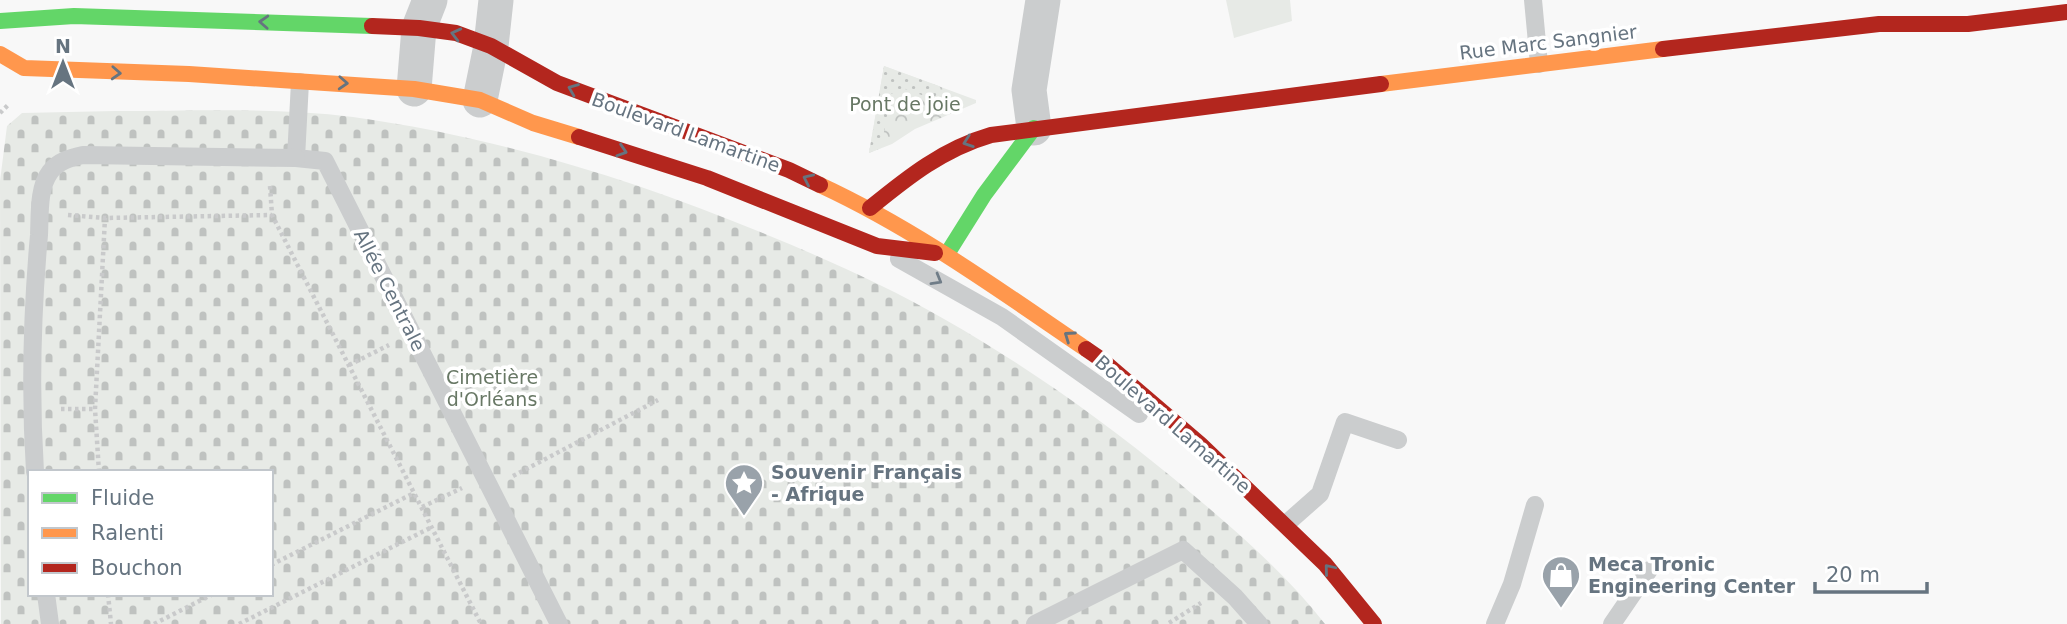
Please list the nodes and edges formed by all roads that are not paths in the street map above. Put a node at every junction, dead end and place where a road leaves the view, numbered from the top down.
1 (496, 0) edge
2 (1043, 0) edge
3 (1533, 0) edge
4 (2067, 12) edge
5 (425, 14) edge
6 (356, 28) junction
7 (4, 36) edge
8 (258, 39) dead end
9 (491, 46) junction
10 (1539, 64) junction
11 (300, 82) junction
12 (415, 89) junction
13 (480, 100) junction
14 (1034, 128) junction
15 (296, 158) junction
16 (870, 208) junction
17 (877, 246) junction
18 (947, 254) junction
19 (1398, 440) dead end
20 (35, 470) edge
21 (1535, 505) dead end
22 (1286, 524) junction
23 (1649, 570) dead end
24 (46, 596) edge
25 (50, 624) edge
26 (559, 624) edge
27 (1035, 624) edge
28 (1259, 624) edge
29 (1355, 624) edge
30 (1374, 624) edge
31 (1495, 624) edge
32 (1612, 624) edge

1 - 9 street
2 - 14 street
3 - 10 lane
4 - 10 street, Rue Marc Sangnier
5 - 6 street, Boulevard Lamartine
9 -> 5 street, Boulevard Lamartine
5 - 12 street
6 -> 7 street, Boulevard Lamartine
6 - 8 street, Boulevard Lamartine
7 -> 11 street, Boulevard Lamartine
9 - 13 street
16 -> 9 street, Boulevard Lamartine
10 - 14 street, Rue Marc Sangnier
11 -> 12 street, Boulevard Lamartine
11 - 15 lane
12 - 13 street, Boulevard Lamartine
13 -> 17 street, Boulevard Lamartine
14 -> 16 street, Rue Marc Sangnier
14 - 18 street
15 - 20 lane
15 - 26 lane, Allée Centrale
16 - 18 street, Boulevard Lamartine
17 - 18 street, Boulevard Lamartine
17 -> 29 lane
22 -> 18 street, Boulevard Lamartine
19 - 22 lane
21 - 31 lane
30 -> 22 street, Boulevard Lamartine
23 - 32 lane
24 - 25 lane
27 - 28 lane

